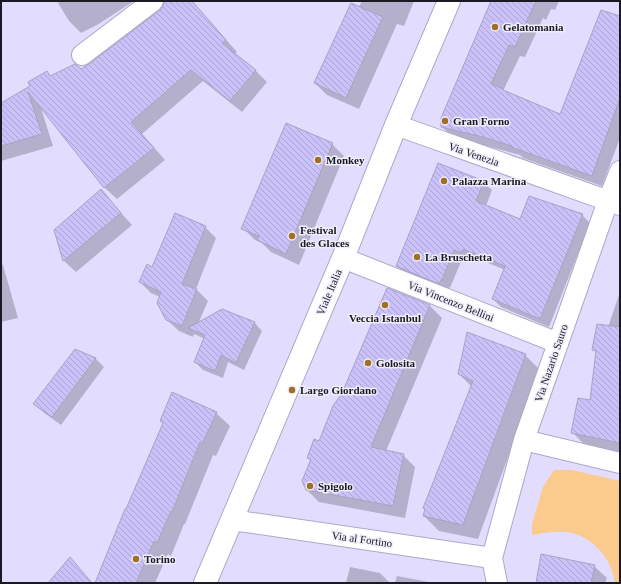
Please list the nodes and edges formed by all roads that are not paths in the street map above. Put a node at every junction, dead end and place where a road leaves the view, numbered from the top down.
1 (153, 1) edge
2 (450, 1) edge
3 (82, 55) dead end
4 (396, 125) junction
5 (620, 171) edge
6 (614, 203) edge
7 (343, 258) junction
8 (558, 343) junction
9 (524, 440) junction
10 (620, 463) edge
11 (232, 520) junction
12 (492, 558) junction
13 (205, 583) edge
14 (497, 583) edge

1 - 3 street
2 - 4 street, Viale Italia
4 - 6 street, Via Venezia
4 - 7 street, Viale Italia
5 - 6 street, Via Nazario Sauro
6 - 8 street, Via Nazario Sauro
7 - 8 street, Via Vincenzo Bellini
7 - 11 street, Viale Italia
8 - 9 street, Via Nazario Sauro
9 - 10 street
9 - 12 street, Via Nazario Sauro
11 - 12 street, Via al Fortino
11 - 13 street, Viale Italia
12 - 14 street

